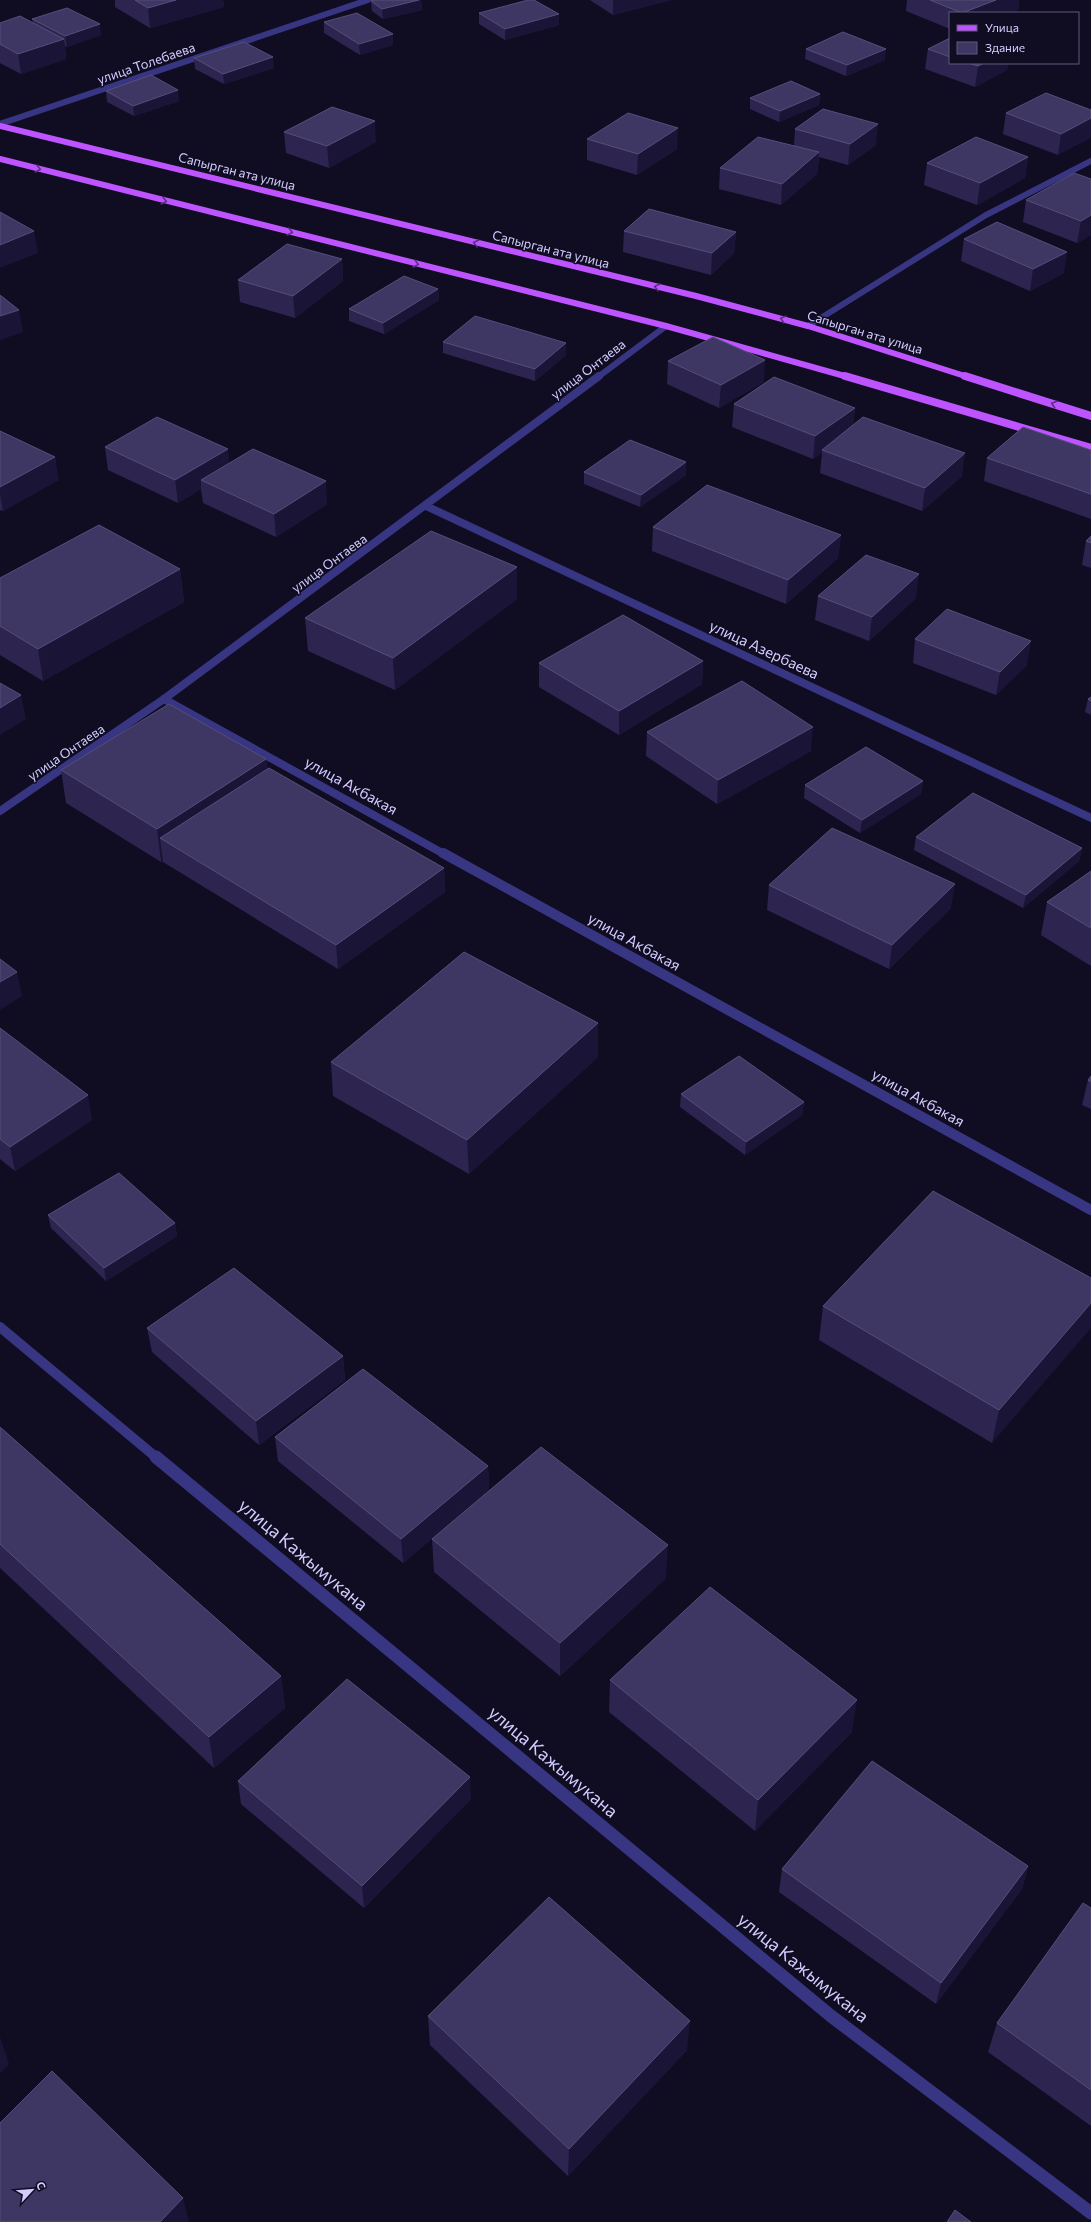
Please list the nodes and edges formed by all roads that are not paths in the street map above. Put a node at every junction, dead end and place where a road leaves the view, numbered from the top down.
1 (368, 0) edge
2 (0, 125) edge
3 (0, 160) edge
4 (1091, 161) edge
5 (666, 326) junction
6 (808, 326) junction
7 (1091, 416) edge
8 (1091, 448) edge
9 (426, 506) junction
10 (164, 699) junction
11 (0, 810) edge
12 (1091, 818) edge
13 (1091, 1210) edge
14 (0, 1327) edge
15 (1091, 2213) edge

1 - 2 street, улица Толебаева
6 -> 2 main road, Сапырган ата улица
3 -> 5 main road
4 - 6 street
5 - 8 main road
5 - 9 street, улица Онтаева
7 -> 6 main road, Сапырган ата улица
9 - 10 street, улица Онтаева
9 - 12 street, улица Азербаева
10 - 11 street, улица Онтаева
10 - 13 street, улица Акбакая
14 - 15 street, улица Кажымукана

